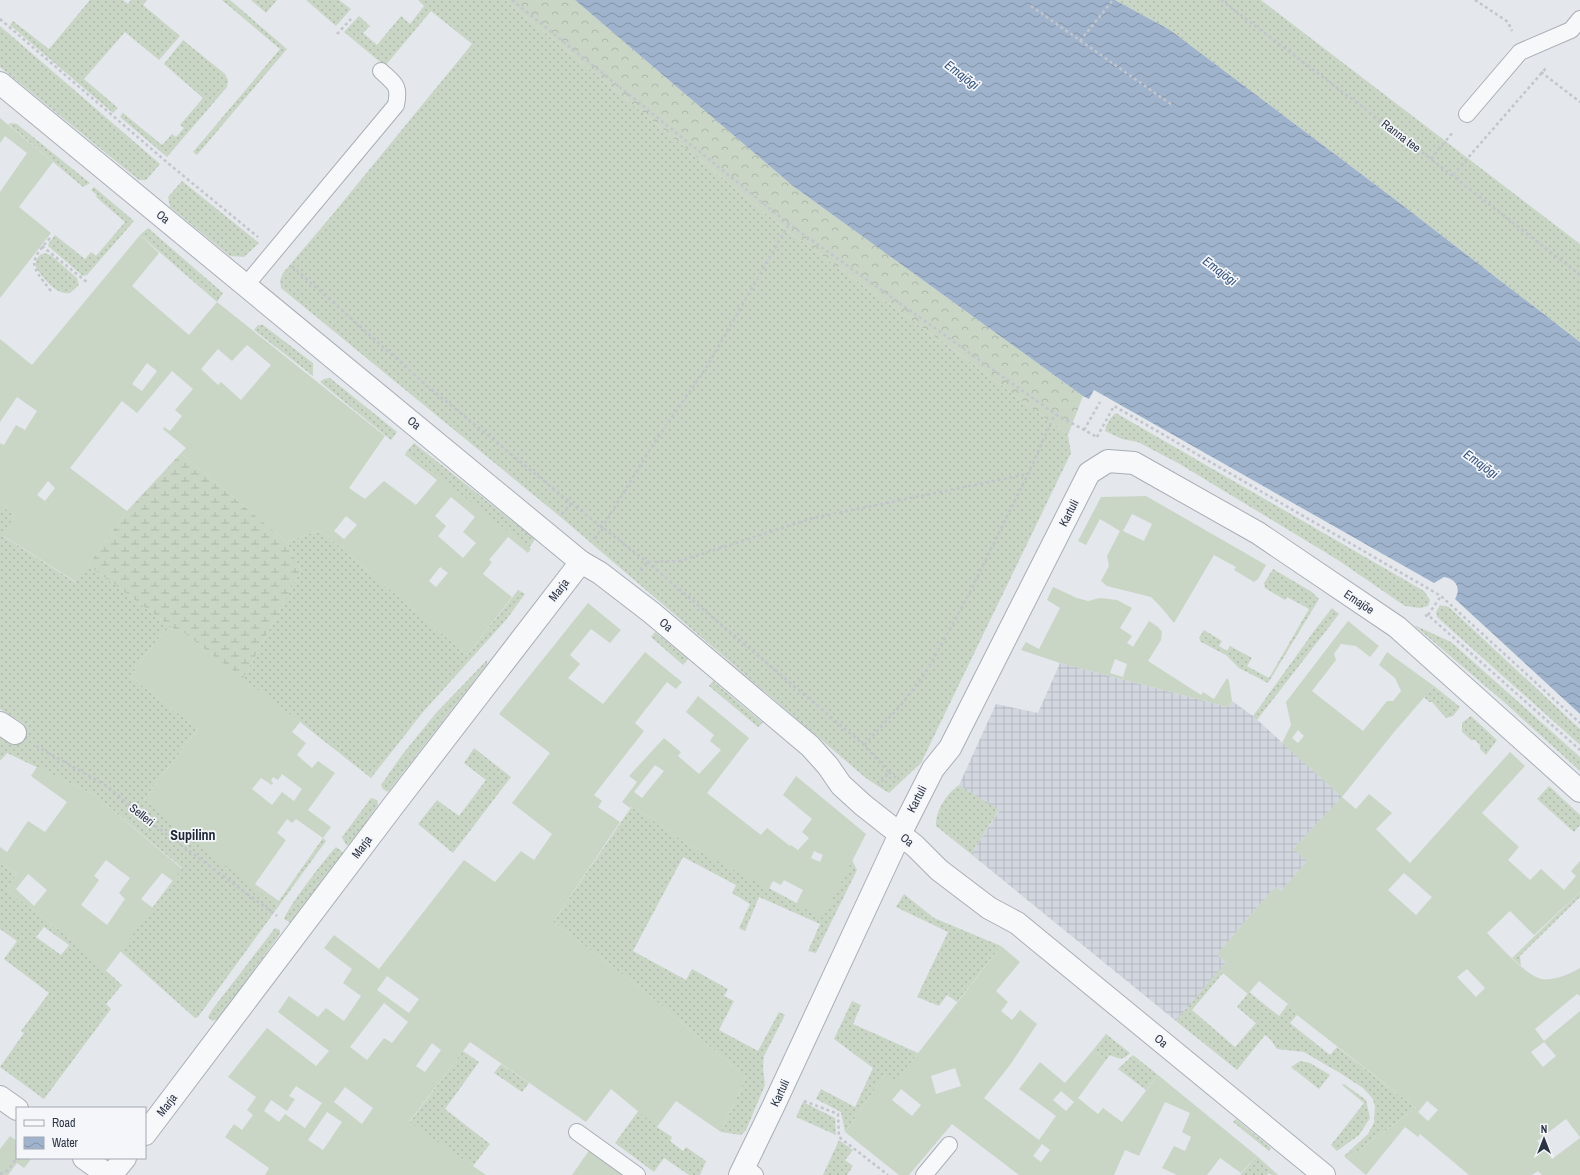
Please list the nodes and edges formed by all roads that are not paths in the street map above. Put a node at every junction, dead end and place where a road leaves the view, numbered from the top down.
1 (1577, 29) edge
2 (381, 71) dead end
3 (0, 83) edge
4 (1467, 114) road end
5 (246, 285) junction
6 (1108, 461) joint
7 (581, 562) junction
8 (1580, 791) edge
9 (900, 834) junction
10 (0, 1096) edge
11 (16, 1108) edge
12 (577, 1132) dead end
13 (146, 1133) edge
14 (949, 1145) dead end
15 (85, 1159) edge
16 (124, 1159) edge
17 (746, 1172) edge
18 (109, 1175) edge
19 (637, 1175) edge
20 (924, 1175) edge
21 (1324, 1175) edge

1 - 4 lane
2 - 5 lane
3 - 5 street, Oa
5 - 7 street, Oa
6 - 8 street, Emajõe
6 - 9 street, Kartuli
7 - 9 street, Oa
7 - 13 street, Marja
9 - 17 street, Kartuli
9 - 21 street, Oa
10 - 11 street
12 - 19 lane
14 - 20 lane
15 - 18 street
16 - 18 street

